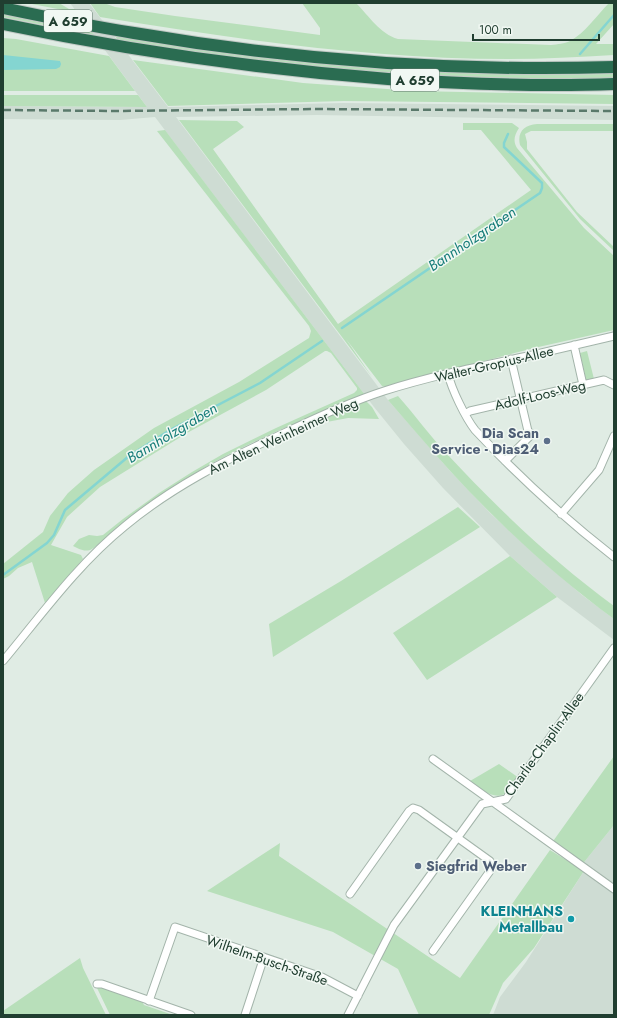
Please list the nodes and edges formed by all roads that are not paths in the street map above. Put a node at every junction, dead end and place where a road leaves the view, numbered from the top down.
1 (3, 8) edge
2 (3, 24) edge
3 (21, 28) junction
4 (3, 30) edge
5 (614, 67) edge
6 (614, 84) edge
7 (614, 336) edge
8 (574, 345) junction
9 (511, 359) junction
10 (448, 374) junction
11 (584, 385) junction
12 (614, 385) edge
13 (375, 395) joint
14 (521, 399) junction
15 (465, 414) junction
16 (614, 436) edge
17 (505, 461) junction
18 (561, 514) junction
19 (614, 557) edge
20 (614, 648) edge
21 (3, 661) edge
22 (433, 759) dead end
23 (493, 802) junction
24 (457, 838) junction
25 (614, 889) edge
26 (350, 894) dead end
27 (434, 951) dead end
28 (264, 957) junction
29 (97, 984) dead end
30 (358, 996) junction
31 (149, 1001) junction
32 (191, 1015) edge
33 (245, 1015) edge
34 (348, 1015) edge

1 - 5 highway, A 659
2 - 3 highway, A 659
3 - 4 highway
3 - 6 highway, A 659
7 - 8 street, Walter-Gropius-Allee
8 - 9 street, Walter-Gropius-Allee
8 - 11 street
9 - 10 street, Walter-Gropius-Allee
9 - 14 street
10 - 13 street, Walter-Gropius-Allee
10 - 15 street
11 - 12 street, Adolf-Loos-Weg
11 - 14 street, Adolf-Loos-Weg
13 - 21 street, Am Alten Weinheimer Weg
14 - 15 street, Adolf-Loos-Weg
14 - 17 street
15 - 17 street
16 - 18 street
17 - 18 street
18 - 19 street
20 - 23 street, Charlie-Chaplin-Allee
22 - 23 street
23 - 24 street, Charlie-Chaplin-Allee
23 - 25 street
24 - 26 street
24 - 27 street
24 - 30 street, Charlie-Chaplin-Allee
28 - 30 street, Wilhelm-Busch-Straße
28 - 31 street, Wilhelm-Busch-Straße
28 - 33 street
29 - 31 street
30 - 34 street, Charlie-Chaplin-Allee
31 - 32 street

